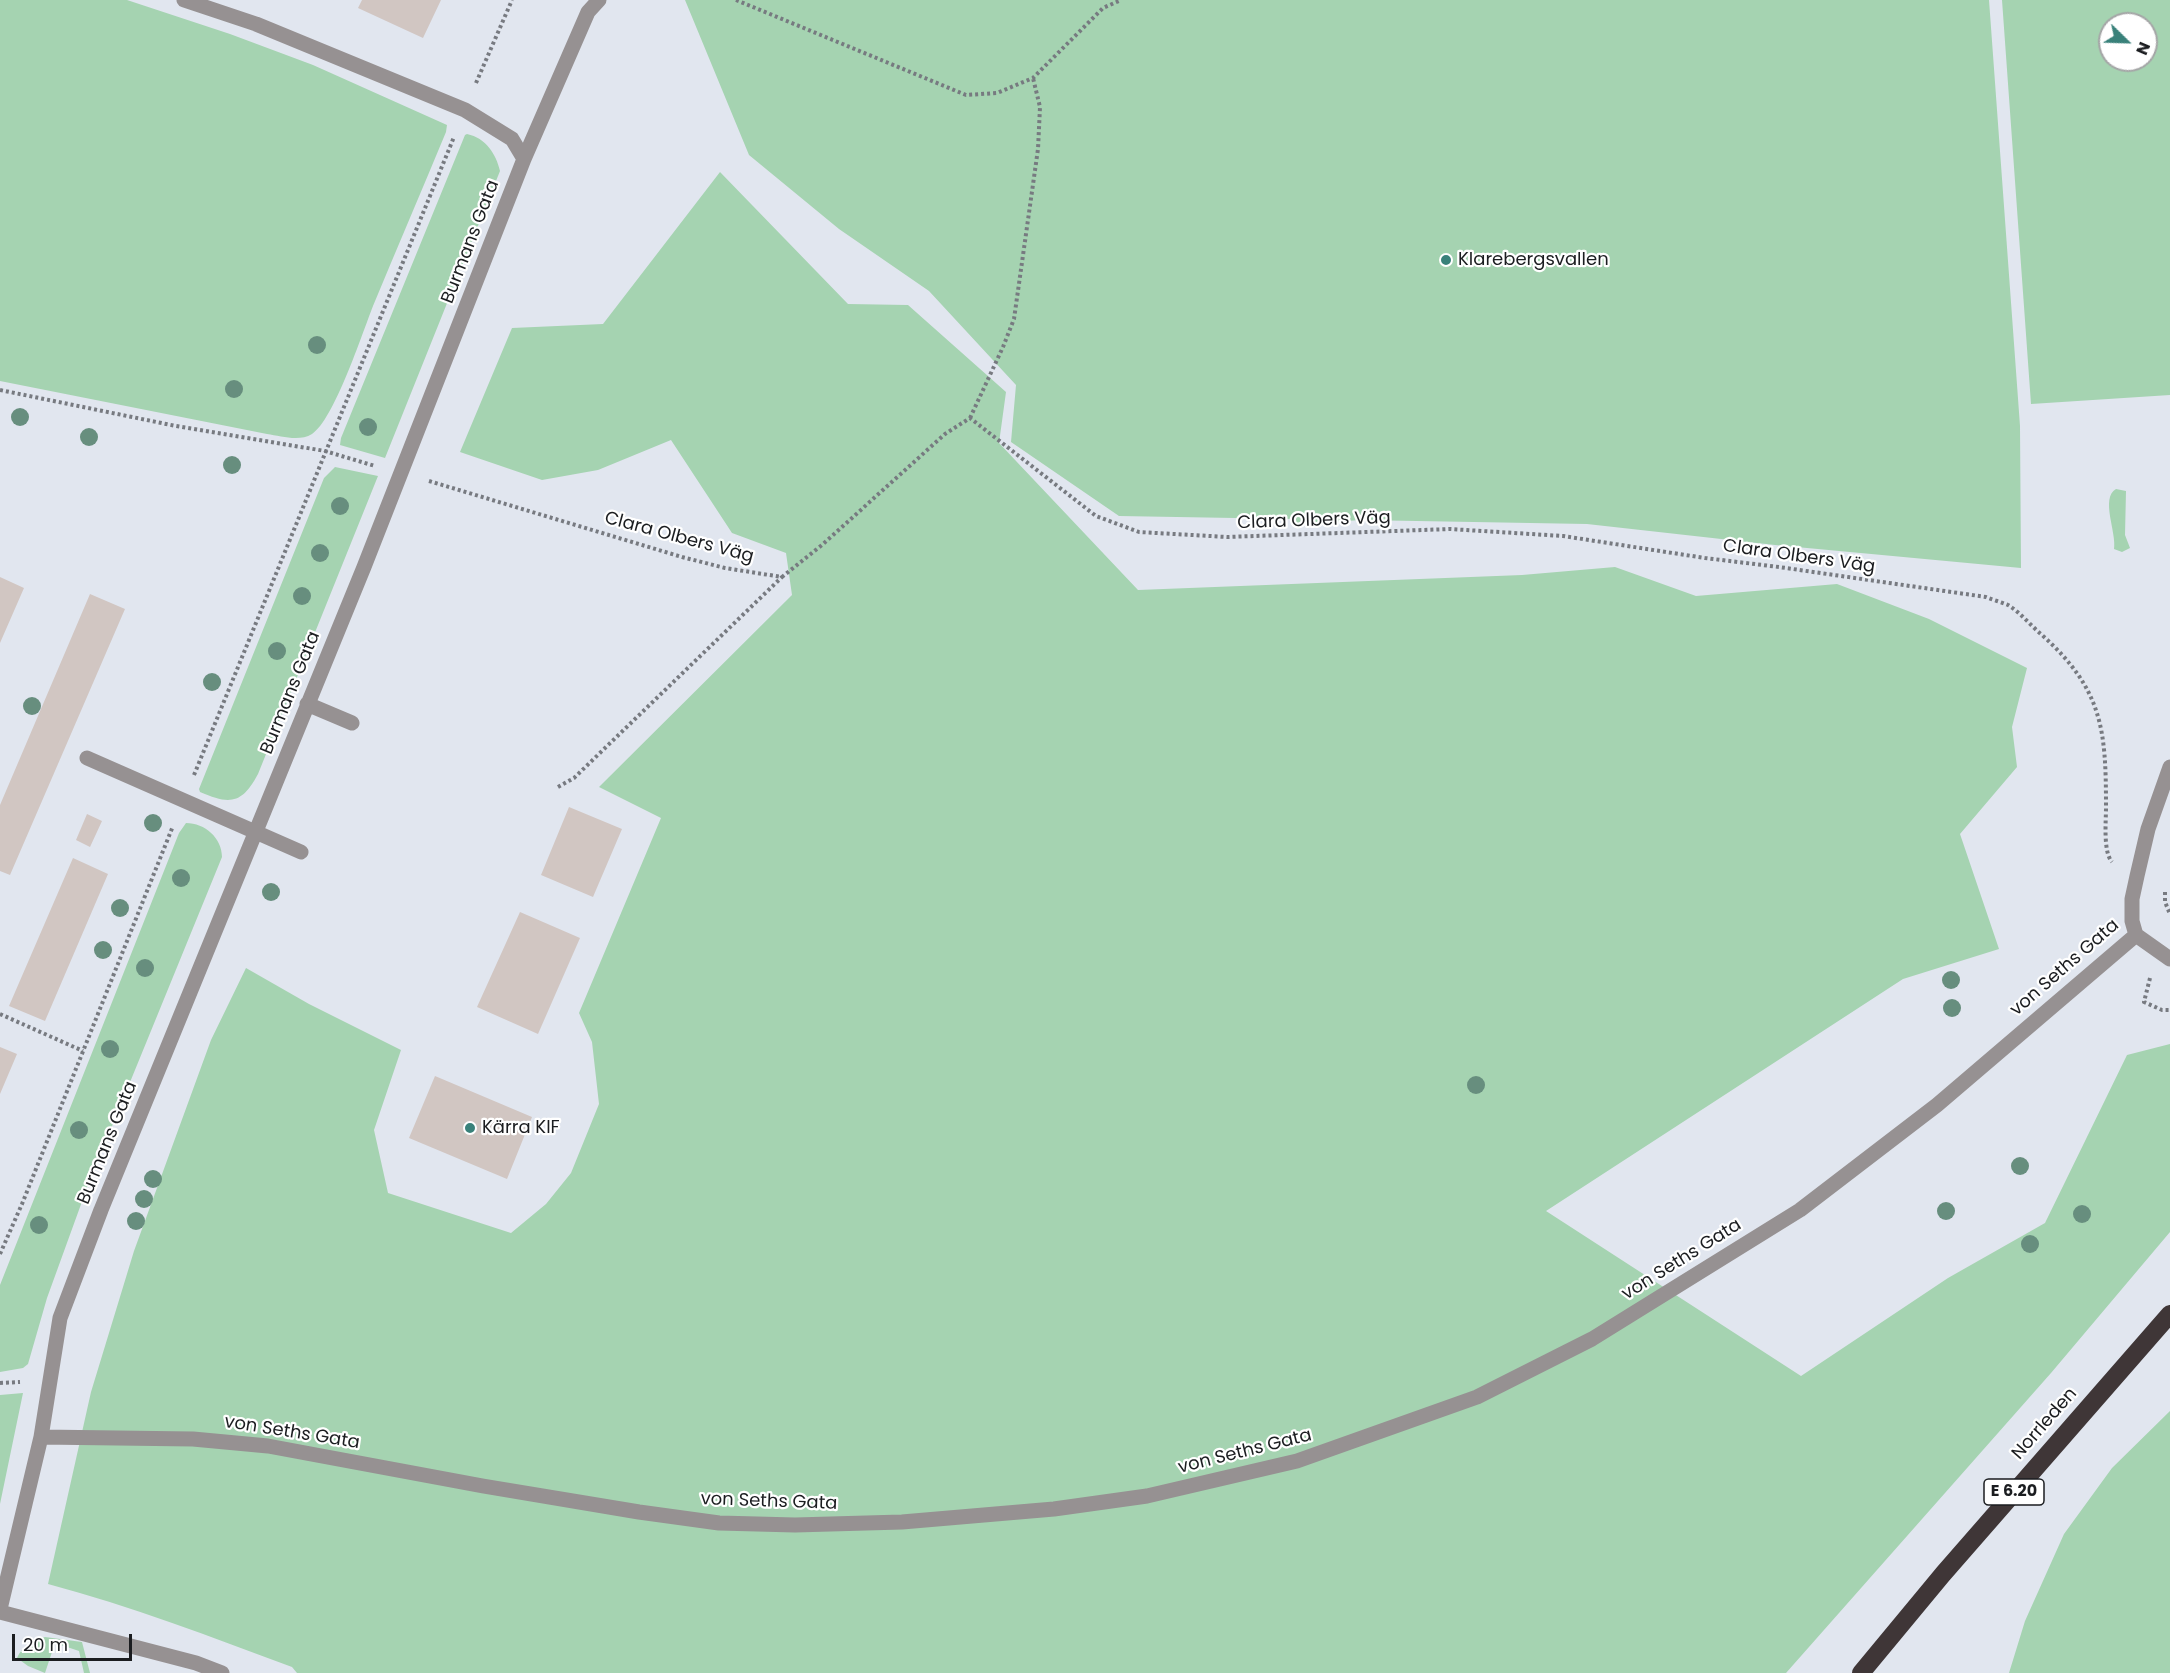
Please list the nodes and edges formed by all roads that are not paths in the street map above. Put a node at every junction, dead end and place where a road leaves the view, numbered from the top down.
1 (184, 0) edge
2 (599, 0) edge
3 (524, 159) junction
4 (307, 704) junction
5 (352, 723) dead end
6 (87, 758) dead end
7 (2170, 767) edge
8 (255, 832) junction
9 (301, 852) dead end
10 (2136, 935) junction
11 (2163, 955) edge
12 (2170, 1314) edge
13 (41, 1437) junction
14 (0, 1610) edge
15 (222, 1673) edge
16 (1861, 1673) edge

1 - 3 street
2 - 3 street, Burmans Gata
3 - 4 street, Burmans Gata
4 - 5 street
4 - 8 street, Burmans Gata
6 - 8 street
7 - 10 street, von Seths Gata
8 - 9 street
8 - 13 street, Burmans Gata
10 - 11 street
10 - 13 street, von Seths Gata
12 - 16 highway, Norrleden / E 6.20
13 - 14 street, Burmans Gata
14 - 15 street

